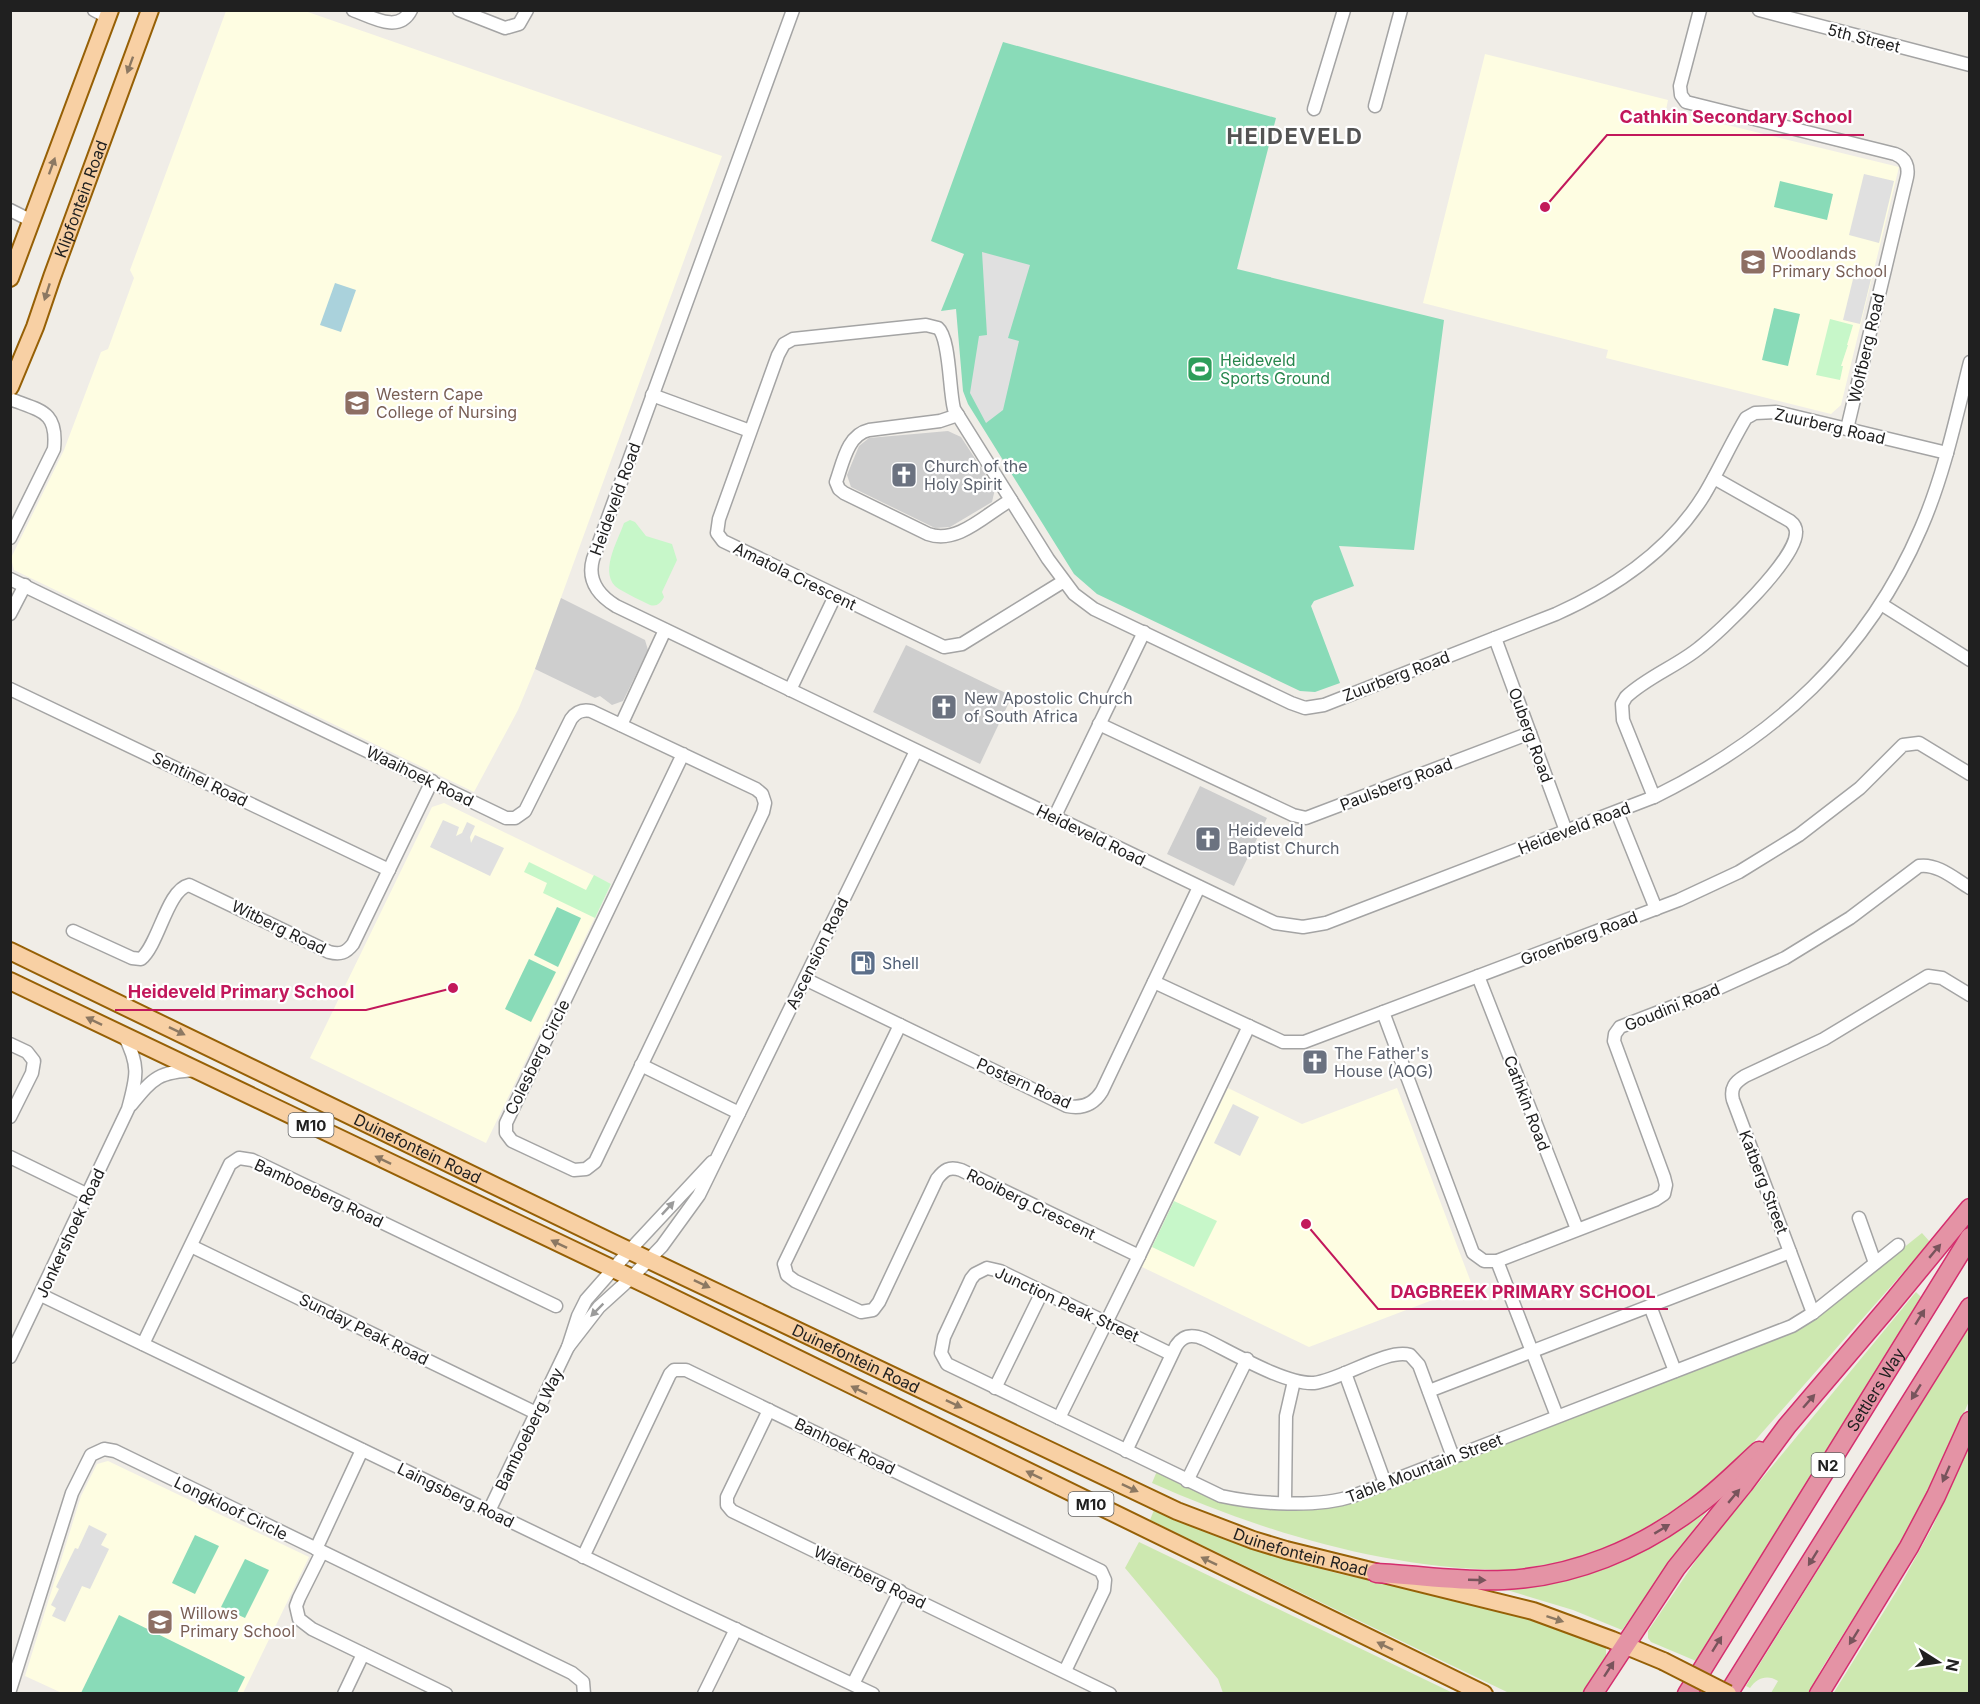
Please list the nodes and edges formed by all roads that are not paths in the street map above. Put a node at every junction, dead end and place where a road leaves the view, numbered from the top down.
1 (150, 10) edge
2 (354, 10) edge
3 (411, 10) edge
4 (459, 10) edge
5 (528, 10) edge
6 (793, 10) edge
7 (1344, 10) edge
8 (1401, 10) edge
9 (1700, 10) edge
10 (1759, 10) edge
11 (103, 13) edge
12 (1970, 65) edge
13 (1376, 106) dead end
14 (1314, 109) dead end
15 (10, 210) edge
16 (32, 221) junction
17 (10, 278) edge
18 (938, 328) joint
19 (1970, 362) edge
20 (10, 387) edge
21 (652, 395) junction
22 (10, 399) edge
23 (958, 415) junction
24 (1847, 429) junction
25 (750, 431) junction
26 (1947, 453) junction
27 (1714, 478) junction
28 (1011, 500) junction
29 (10, 538) edge
30 (10, 579) edge
31 (1064, 581) junction
32 (25, 585) junction
33 (836, 596) junction
34 (1881, 604) junction
35 (10, 614) edge
36 (665, 630) junction
37 (1144, 632) junction
38 (1495, 638) junction
39 (1970, 660) edge
40 (10, 689) edge
41 (790, 690) junction
42 (1099, 724) junction
43 (621, 725) junction
44 (1530, 733) junction
45 (916, 751) junction
46 (683, 754) junction
47 (1970, 774) edge
48 (432, 781) junction
49 (1654, 797) junction
50 (764, 798) joint
51 (1617, 812) junction
52 (1054, 818) junction
53 (1566, 831) junction
54 (389, 870) junction
55 (1199, 887) junction
56 (1970, 888) edge
57 (1656, 909) junction
58 (73, 931) dead end
59 (10, 951) edge
60 (1478, 976) junction
61 (804, 978) junction
62 (10, 981) edge
63 (1154, 982) junction
64 (1970, 995) edge
65 (1383, 1012) junction
66 (900, 1025) junction
67 (1249, 1026) junction
68 (124, 1035) junction
69 (10, 1044) edge
70 (641, 1065) junction
71 (197, 1070) junction
72 (128, 1109) junction
73 (739, 1113) junction
74 (10, 1117) edge
75 (719, 1155) junction
76 (10, 1157) edge
77 (87, 1195) junction
78 (1970, 1208) edge
79 (1859, 1218) dead end
80 (1577, 1229) junction
81 (1970, 1237) edge
82 (1898, 1245) dead end
83 (191, 1246) junction
84 (629, 1251) junction
85 (1790, 1252) junction
86 (1139, 1256) junction
87 (649, 1260) junction
88 (1497, 1261) junction
89 (1875, 1263) junction
90 (612, 1269) junction
91 (631, 1278) junction
92 (1042, 1292) junction
93 (41, 1295) junction
94 (1650, 1305) junction
95 (556, 1306) dead end
96 (1970, 1307) edge
97 (1813, 1313) junction
98 (1105, 1322) junction
99 (143, 1344) junction
100 (568, 1347) junction
101 (941, 1353) joint
102 (1532, 1353) junction
103 (1171, 1354) junction
104 (10, 1358) edge
105 (1246, 1359) junction
106 (1675, 1371) junction
107 (1345, 1373) junction
108 (1294, 1381) junction
109 (995, 1388) junction
110 (1429, 1391) junction
111 (769, 1410) junction
112 (536, 1413) junction
113 (1557, 1416) junction
114 (1059, 1418) junction
115 (1970, 1421) edge
116 (1787, 1426) junction
117 (362, 1450) junction
118 (1126, 1451) junction
119 (1453, 1457) junction
120 (1187, 1481) junction
121 (1385, 1483) junction
122 (1285, 1502) junction
123 (489, 1511) junction
124 (319, 1551) junction
125 (584, 1557) junction
126 (1376, 1573) junction
127 (900, 1591) junction
128 (736, 1629) junction
129 (1625, 1645) junction
130 (363, 1654) junction
131 (14, 1666) edge
132 (1065, 1671) junction
133 (853, 1684) junction
134 (10, 1690) edge
135 (428, 1690) edge
136 (344, 1694) edge
137 (446, 1694) edge
138 (584, 1694) edge
139 (704, 1694) edge
140 (873, 1694) edge
141 (1110, 1694) edge
142 (1484, 1694) edge
143 (1593, 1694) edge
144 (1687, 1694) edge
145 (1728, 1694) edge
146 (1819, 1694) edge

1 -> 20 main road, Klipfontein Road
2 - 3 street
4 - 5 street
6 - 21 street, Heideveld Road
7 - 14 street
8 - 13 street
9 - 24 street, Wolfberg Road
10 - 12 street, 5th Street
16 -> 11 main road
15 - 16 street
16 - 17 main road
18 - 23 street, Zuurberg Road
18 - 25 street, Amatola Crescent
19 - 26 street, Heideveld Road
21 - 25 street
21 - 36 street, Heideveld Road
22 - 29 street
23 - 28 street, Zuurberg Road
23 - 28 street
24 - 26 street, Zuurberg Road
24 - 27 street, Zuurberg Road
25 - 33 street, Amatola Crescent
26 - 34 street, Heideveld Road
27 - 38 street, Zuurberg Road
27 - 49 street
28 - 31 street, Zuurberg Road
30 - 32 street, Waaihoek Road
31 - 33 street, Amatola Crescent
31 - 37 street, Zuurberg Road
32 - 35 street
32 - 48 street, Waaihoek Road
33 - 41 street
34 - 39 street
34 - 49 street, Heideveld Road
36 - 41 street, Heideveld Road
36 - 43 street
37 - 38 street, Zuurberg Road
37 - 42 street
38 - 44 street, Ouberg Road
40 - 54 street, Sentinel Road
41 - 45 street, Heideveld Road
42 - 44 street, Paulsberg Road
42 - 52 street
43 - 46 street, Waaihoek Road
43 - 48 street, Waaihoek Road
44 - 53 street, Ouberg Road
45 - 52 street, Heideveld Road
45 - 61 street, Ascension Road
46 - 50 street, Waaihoek Road
46 - 70 street, Colesberg Circle
47 - 57 street, Groenberg Road
48 - 54 street, Witberg Road
49 - 51 street, Heideveld Road
50 - 70 street, Colesberg Circle
51 - 53 street, Heideveld Road
51 - 57 street
52 - 55 street, Heideveld Road
53 - 55 street, Heideveld Road
54 - 58 street, Witberg Road
55 - 63 street, Postern Road
56 - 80 street, Goudini Road
57 - 60 street, Groenberg Road
59 -> 84 main road, Duinefontein Road / M10
60 - 65 street, Groenberg Road
60 - 80 street, Cathkin Road
61 - 66 street, Postern Road
61 - 73 street, Ascension Road
68 -> 62 main road, Duinefontein Road / M10
63 - 66 street, Postern Road
63 - 67 street, Groenberg Road
64 - 85 street, Katberg Street
65 - 67 street, Groenberg Road
65 - 88 street
66 - 86 street, Rooiberg Crescent
67 - 86 street
68 - 71 main road, Duinefontein Road / M10
68 - 72 street, Jonkershoek Road
69 - 74 street
70 - 73 street
71 - 72 street, Jonkershoek Road
90 -> 71 main road, Duinefontein Road / M10
72 - 77 street, Jonkershoek Road
73 - 75 street, Ascension Road
84 -> 75 street, Ascension Road
75 - 87 street, Ascension Road
76 - 77 street
77 - 93 street, Jonkershoek Road
116 -> 78 highway
79 - 89 street
80 - 88 street, Goudini Road
144 -> 81 highway, Settlers Way / N2
82 - 89 street, Table Mountain Street
83 - 95 street, Bamboeberg Road
83 - 99 street, Bamboeberg Road
83 - 112 street, Sunday Peak Road
84 - 87 main road, Duinefontein Road / M10
84 - 90 street, Bamboeberg Way
85 - 94 street, Katberg Street
85 - 97 street
86 - 98 street
87 - 91 street, Bamboeberg Way
87 -> 126 main road, Duinefontein Road / M10
88 - 102 street
89 - 97 street, Table Mountain Street
90 - 91 main road, Duinefontein Road / M10
90 - 100 street, Bamboeberg Way
91 -> 100 street, Bamboeberg Way
142 -> 91 main road, Duinefontein Road / M10
92 - 98 street, Junction Peak Street
92 - 101 street, Junction Peak Street
92 - 109 street
93 - 99 street, Laingsberg Road
93 - 104 street, Jonkershoek Road
94 - 102 street, Katberg Street
94 - 106 street
96 -> 145 highway, N2
97 - 106 street, Table Mountain Street
98 - 103 street, Junction Peak Street
98 - 114 street
99 - 117 street, Laingsberg Road
100 - 112 street, Bamboeberg Way
101 - 109 street, Table Mountain Street
102 - 110 street, Katberg Street
102 - 113 street
103 - 105 street
103 - 118 street
105 - 108 street
105 - 120 street
106 - 113 street, Table Mountain Street
107 - 108 street
107 - 110 street
107 - 121 street
108 - 122 street
109 - 114 street, Table Mountain Street
110 - 119 street
111 - 125 street, Banhoek Road
111 - 127 street, Waterberg Road
111 - 132 street, Banhoek Road
112 - 123 street, Bamboeberg Way
113 - 119 street, Table Mountain Street
114 - 118 street, Table Mountain Street
115 -> 146 highway
126 -> 116 highway
129 -> 116 highway
117 - 123 street, Laingsberg Road
117 - 124 street
118 - 120 street, Table Mountain Street
119 - 121 street, Table Mountain Street
120 - 122 street, Table Mountain Street
121 - 122 street, Table Mountain Street
123 - 125 street, Laingsberg Road
124 - 130 street
124 - 131 street, Longkloof Circle
124 - 138 street, Longkloof Circle
125 - 128 street, Laingsberg Road
126 -> 129 main road, Duinefontein Road / M10
127 - 132 street, Waterberg Road
127 - 133 street
128 - 133 street, Laingsberg Road
128 - 139 street
143 -> 129 highway
129 - 145 main road, Duinefontein Road / M10, bridge
130 - 135 street
130 - 136 street
131 - 134 street, Longkloof Circle
132 - 141 street, Waterberg Road
133 - 140 street, Laingsberg Road
135 - 137 street

